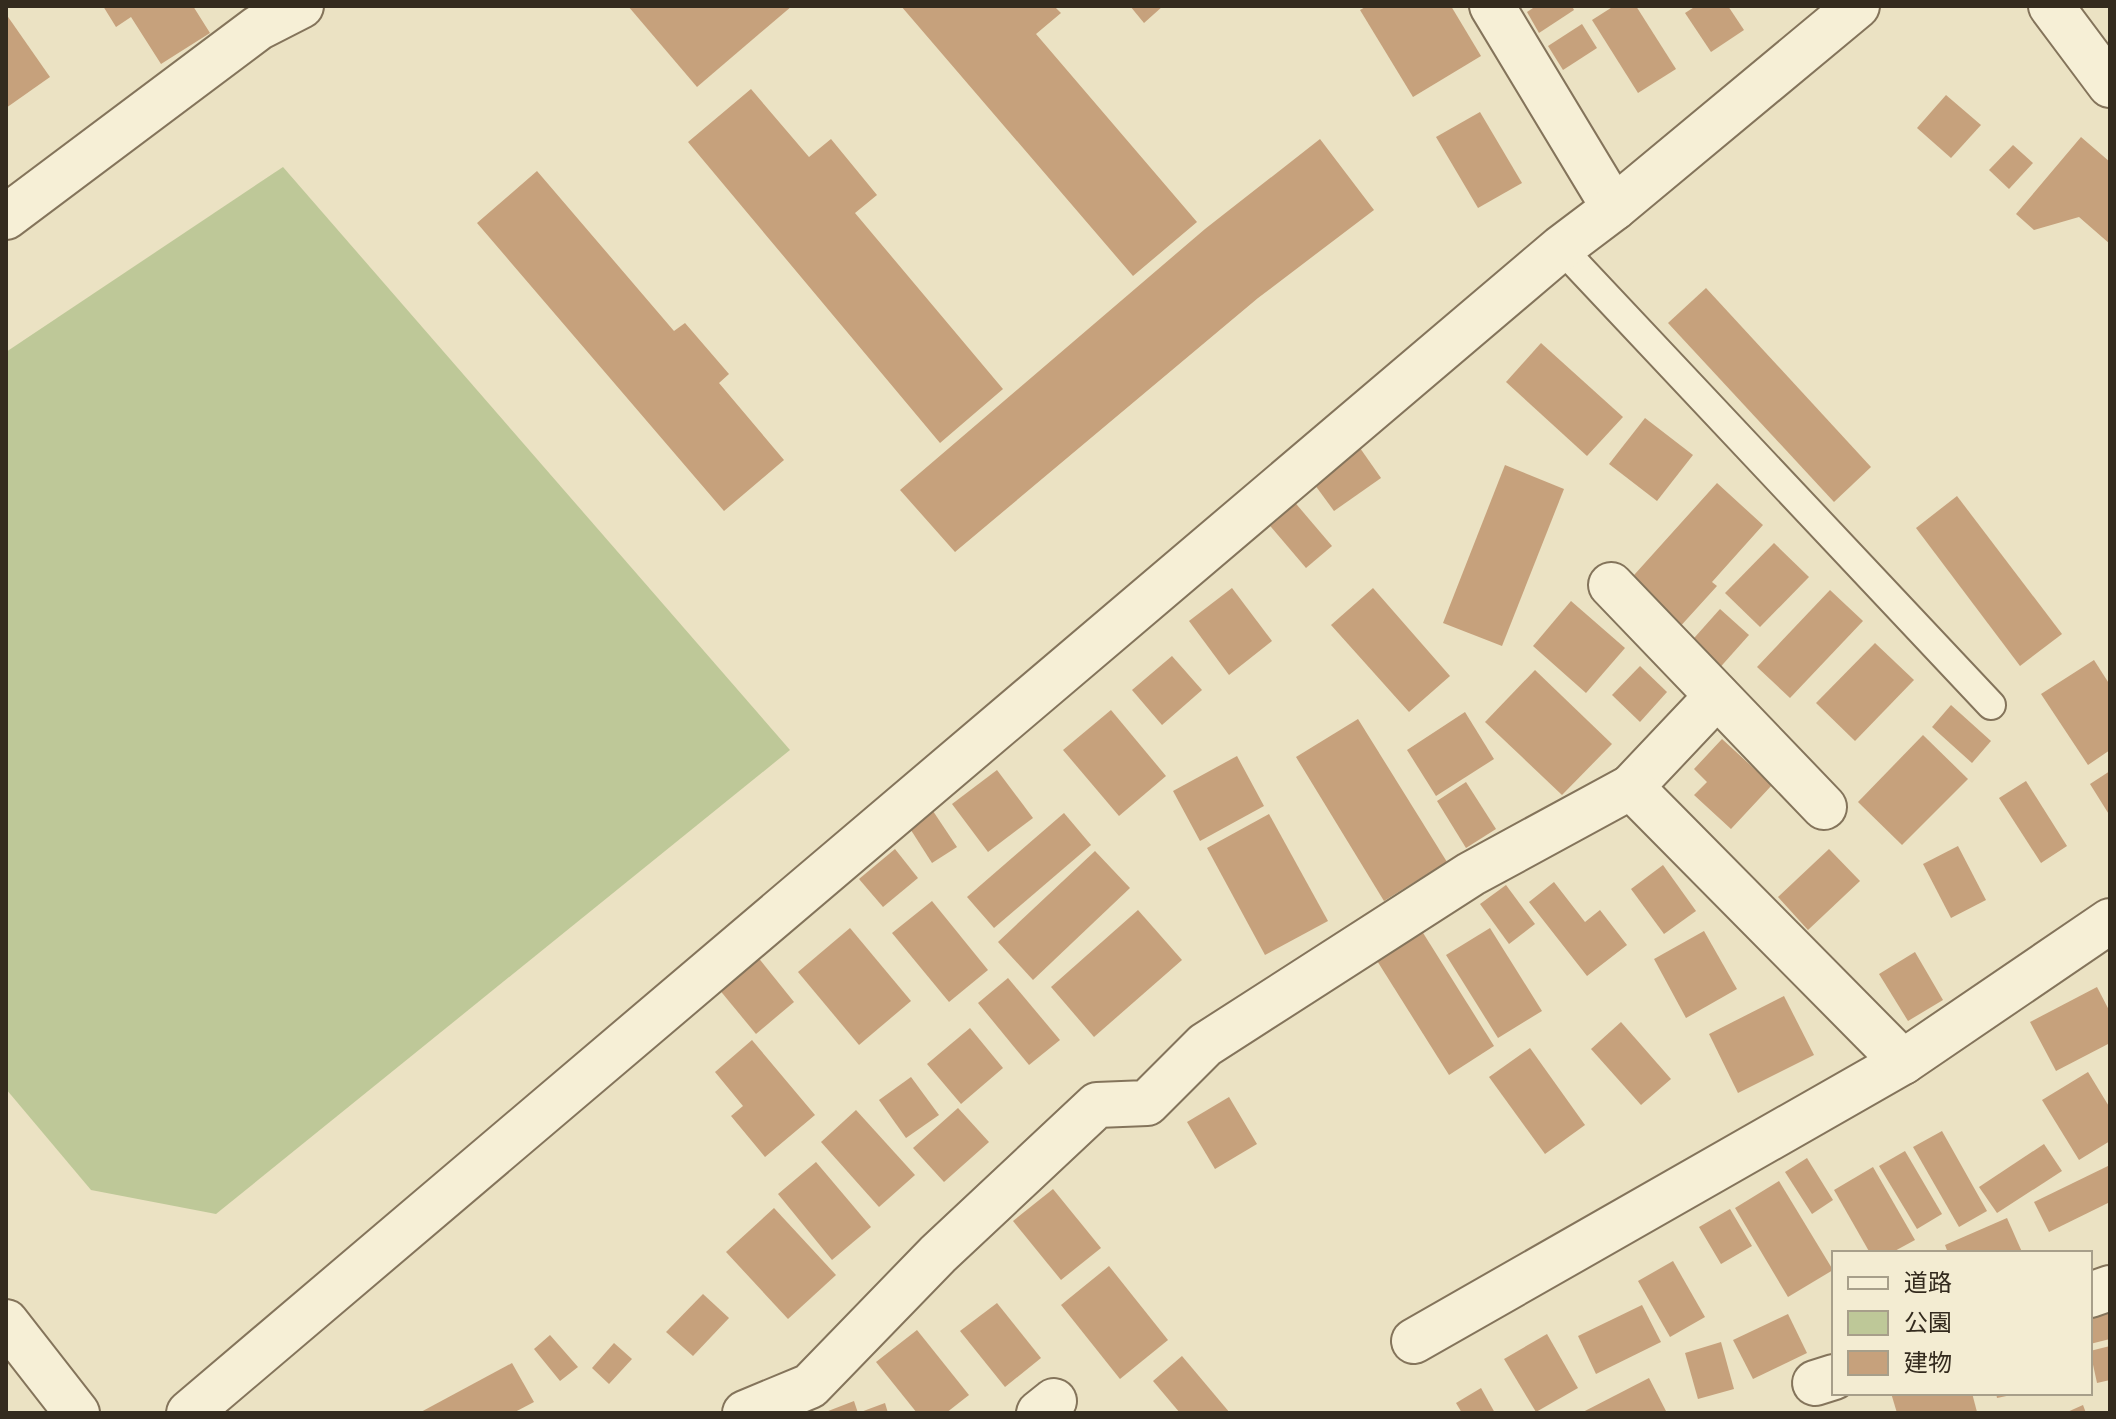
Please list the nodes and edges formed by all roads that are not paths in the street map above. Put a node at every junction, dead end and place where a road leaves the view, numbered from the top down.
1 (301, 6) edge
2 (1492, 6) edge
3 (2051, 6) edge
4 (1848, 9) edge
5 (2110, 85) edge
6 (1614, 208) junction
7 (6, 217) edge
8 (1561, 248) junction
9 (1611, 585) dead end
10 (1717, 696) junction
11 (1991, 705) dead end
12 (1631, 787) junction
13 (1824, 807) dead end
14 (2108, 927) edge
15 (1903, 1062) junction
16 (6, 1322) edge
17 (1414, 1341) dead end
18 (77, 1413) edge
19 (189, 1413) edge
20 (745, 1413) edge

1 - 7 street
2 - 6 street
3 - 5 street
4 - 6 street
6 - 8 street
8 - 11 lane
8 - 19 street
9 - 10 street
10 - 12 street
10 - 13 street
12 - 15 street
12 - 20 street
14 - 15 street
15 - 17 street
16 - 18 street

